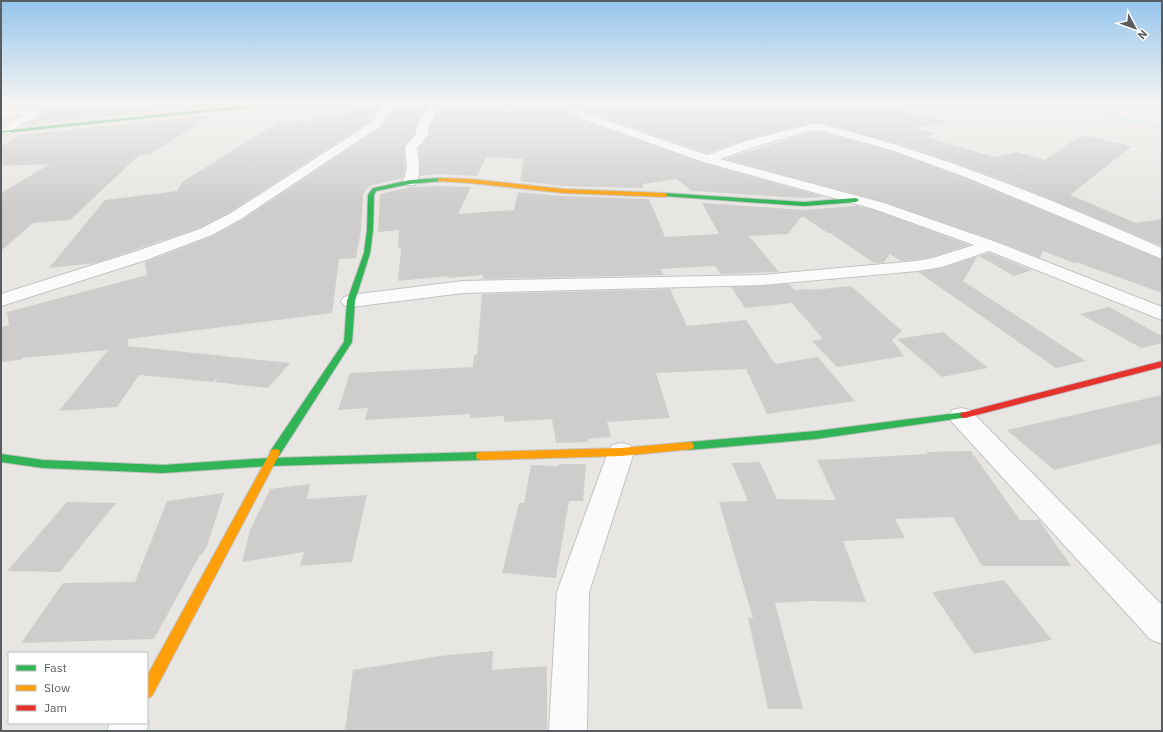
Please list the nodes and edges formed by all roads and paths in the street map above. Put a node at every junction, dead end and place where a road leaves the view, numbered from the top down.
1 (358, 136) edge
2 (421, 136) edge
3 (642, 136) edge
4 (778, 136) edge
5 (853, 136) edge
6 (707, 159) junction
7 (964, 172) junction
8 (936, 175) dead end
9 (410, 182) junction
10 (856, 200) junction
11 (990, 246) junction
12 (1162, 254) edge
13 (1, 300) edge
14 (351, 301) junction
15 (1162, 314) edge
16 (1162, 364) edge
17 (961, 416) junction
18 (621, 452) junction
19 (1, 458) edge
20 (269, 462) junction
21 (1162, 628) edge
22 (148, 689) edge
23 (568, 731) edge

1 - 13 street
2 - 9 street
3 - 6 street
4 - 6 street
5 - 7 street
6 - 10 street
7 - 8 street
7 - 12 street
9 - 10 street
9 - 14 street
10 - 11 street
11 - 14 street
11 - 15 street
14 - 20 street
16 - 17 street
17 - 18 street
17 - 21 street
18 - 20 street
18 - 23 street
19 - 20 street
20 - 22 street

